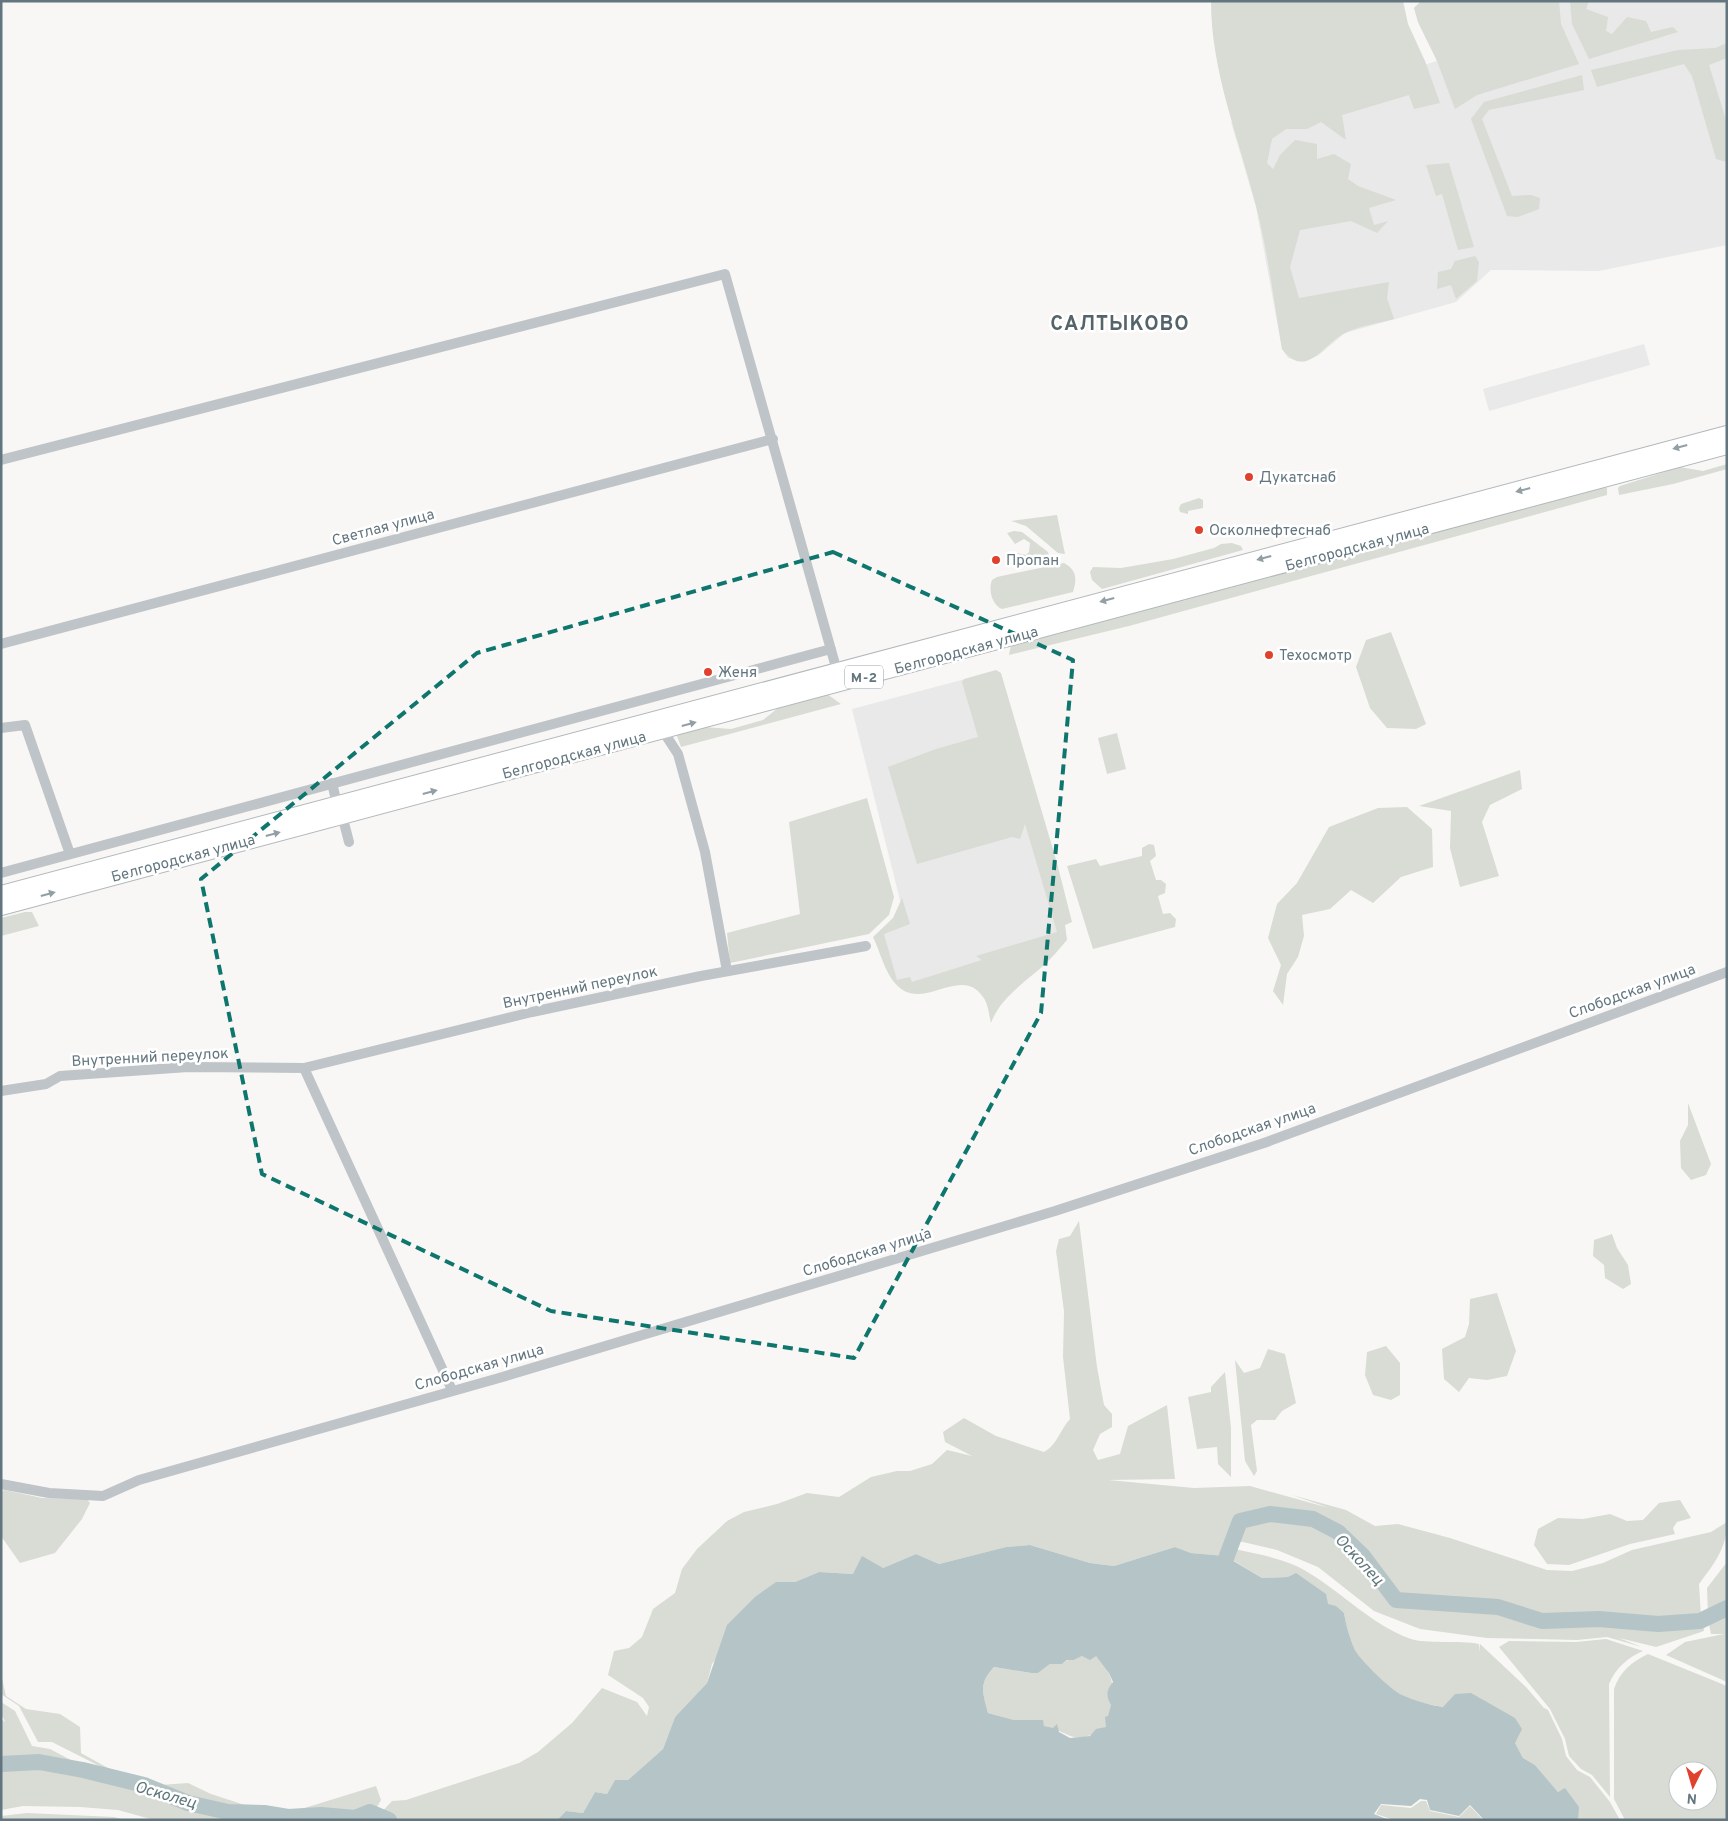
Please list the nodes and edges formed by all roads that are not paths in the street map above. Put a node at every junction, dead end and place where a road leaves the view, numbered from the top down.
1 (1727, 434) edge
2 (773, 439) junction
3 (1727, 446) edge
4 (1, 460) edge
5 (1, 644) edge
6 (831, 649) junction
7 (837, 671) junction
8 (1, 728) edge
9 (663, 731) junction
10 (332, 783) junction
11 (339, 810) junction
12 (349, 842) dead end
13 (70, 854) junction
14 (1, 873) edge
15 (1, 894) edge
16 (1, 907) edge
17 (866, 946) dead end
18 (728, 971) junction
19 (1727, 972) edge
20 (304, 1068) junction
21 (1, 1091) edge
22 (452, 1390) junction
23 (1, 1484) edge

1 -> 7 main road, Белгородская улица / М-2
2 - 4 street
2 - 5 street, Светлая улица
2 - 6 street
9 -> 3 main road, Белгородская улица / М-2
6 - 7 street
6 - 10 street
7 - 11 main road, Белгородская улица / М-2
8 - 13 street
11 -> 9 main road, Белгородская улица / М-2
9 - 18 street
10 - 11 street
10 - 13 street
11 - 12 street
11 - 15 main road, Белгородская улица / М-2
16 -> 11 main road, Белгородская улица / М-2
13 - 14 street
17 - 18 street, Внутренний переулок
18 - 20 street, Внутренний переулок
19 - 22 street, Слободская улица
20 - 21 street, Внутренний переулок
20 - 22 street
22 - 23 street, Слободская улица

